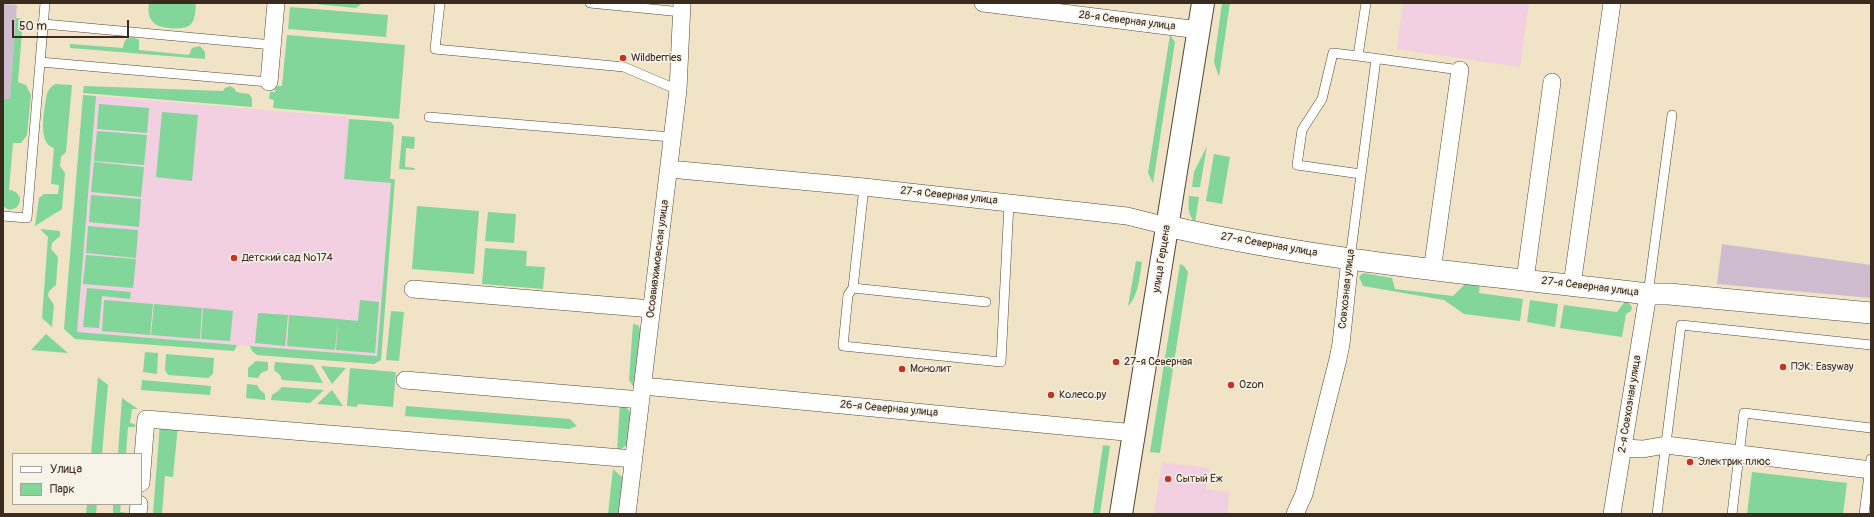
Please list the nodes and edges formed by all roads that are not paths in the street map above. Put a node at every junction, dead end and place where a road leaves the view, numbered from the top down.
1 (46, 3) edge
2 (276, 3) edge
3 (440, 3) edge
4 (590, 3) edge
5 (983, 3) edge
6 (1203, 3) edge
7 (1366, 3) edge
8 (1612, 3) edge
9 (682, 7) edge
10 (44, 24) junction
11 (1199, 30) junction
12 (272, 45) junction
13 (1358, 56) junction
14 (1376, 59) junction
15 (40, 62) junction
16 (1460, 70) joint
17 (269, 82) joint
18 (1552, 82) dead end
19 (678, 90) junction
20 (1672, 115) dead end
21 (429, 117) dead end
22 (671, 137) junction
23 (668, 169) junction
24 (1361, 174) junction
25 (864, 187) junction
26 (1009, 203) junction
27 (3, 216) edge
28 (1167, 226) junction
29 (1350, 259) junction
30 (1432, 271) junction
31 (1525, 280) junction
32 (1572, 285) junction
33 (854, 288) junction
34 (413, 289) dead end
35 (1648, 294) junction
36 (986, 302) dead end
37 (652, 309) junction
38 (1871, 313) edge
39 (1871, 345) edge
40 (406, 380) dead end
41 (642, 393) junction
42 (1871, 428) edge
43 (1135, 432) junction
44 (1666, 445) junction
45 (1623, 448) junction
46 (1739, 454) junction
47 (634, 459) junction
48 (1871, 466) edge
49 (142, 470) edge
50 (627, 514) edge
51 (1120, 514) edge
52 (1295, 514) edge
53 (1612, 514) edge
54 (1657, 514) edge
55 (1732, 514) edge
56 (1864, 514) edge

1 - 10 lane
2 - 12 street
3 - 19 lane
4 - 9 lane
5 - 11 street, 28-я Северная улица
6 - 11 main road, улица Герцена
7 - 13 lane
8 - 32 street
9 - 19 street, Осоавиахимовская улица
10 - 12 lane
10 - 15 lane
11 - 28 main road, улица Герцена
12 - 17 street
13 - 14 lane
13 - 24 lane
14 - 16 lane
14 - 24 lane, Совхозная улица
15 - 17 lane
15 - 27 lane
16 - 30 street
18 - 31 street
19 - 22 street, Осоавиахимовская улица
20 - 35 lane
21 - 22 lane
22 - 23 street, Осоавиахимовская улица
23 - 25 street, 27-я Северная улица
23 - 37 street, Осоавиахимовская улица
24 - 29 lane, Совхозная улица
25 - 26 street, 27-я Северная улица
25 - 33 lane
26 - 28 street, 27-я Северная улица
26 - 33 lane
28 - 29 street, 27-я Северная улица
28 - 43 main road, улица Герцена
29 - 30 street, 27-я Северная улица
29 - 52 street, Совхозная улица
30 - 31 street, 27-я Северная улица
31 - 32 street, 27-я Северная улица
32 - 35 street, 27-я Северная улица
33 - 36 lane
34 - 37 street
35 - 38 street, 27-я Северная улица
35 - 45 street, 2-я Совхозная улица
37 - 41 street, Осоавиахимовская улица
39 - 44 lane
40 - 41 street, 26-я Северная улица
41 - 43 street, 26-я Северная улица
41 - 47 street, Осоавиахимовская улица
42 - 46 lane
43 - 51 main road, улица Герцена
44 - 45 street
44 - 46 street
44 - 54 lane
45 - 53 street, 2-я Совхозная улица
46 - 48 street
46 - 55 lane
47 - 49 street
47 - 50 street, Осоавиахимовская улица
48 - 56 lane

